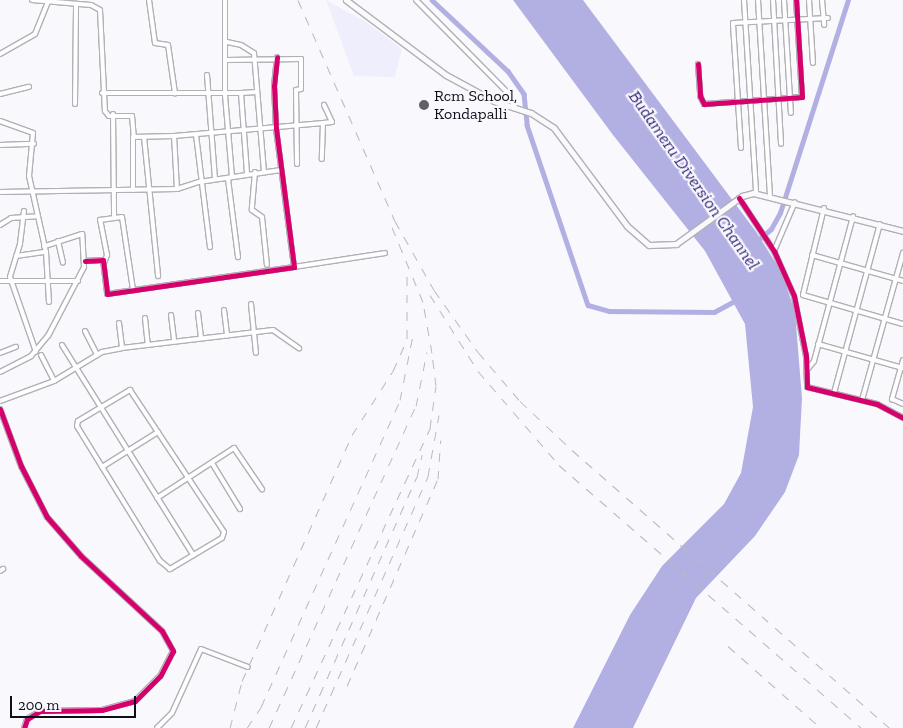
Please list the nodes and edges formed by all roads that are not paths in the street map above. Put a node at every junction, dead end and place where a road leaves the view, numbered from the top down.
1 (32, 0) edge
2 (149, 0) edge
3 (225, 0) edge
4 (346, 0) edge
5 (416, 0) edge
6 (744, 0) edge
7 (758, 0) edge
8 (773, 0) edge
9 (784, 0) edge
10 (796, 0) edge
11 (809, 0) edge
12 (822, 0) edge
13 (48, 2) edge
14 (76, 4) junction
15 (825, 18) junction
16 (798, 19) junction
17 (810, 19) junction
18 (785, 20) junction
19 (760, 21) junction
20 (774, 21) junction
21 (746, 22) junction
22 (824, 25) dead end
23 (227, 42) junction
24 (0, 54) edge
25 (277, 58) junction
26 (254, 59) junction
27 (228, 60) junction
28 (813, 63) dead end
29 (698, 64) dead end
30 (207, 75) dead end
31 (29, 87) dead end
32 (258, 92) junction
33 (102, 93) junction
34 (175, 93) junction
35 (241, 93) junction
36 (0, 94) edge
37 (208, 95) junction
38 (225, 95) junction
39 (779, 98) junction
40 (790, 98) junction
41 (751, 100) junction
42 (764, 100) junction
43 (738, 101) junction
44 (75, 104) dead end
45 (324, 105) dead end
46 (515, 108) junction
47 (791, 113) dead end
48 (113, 114) junction
49 (0, 121) edge
50 (323, 123) junction
51 (299, 125) junction
52 (276, 128) junction
53 (244, 130) junction
54 (260, 130) junction
55 (228, 133) junction
56 (211, 134) junction
57 (196, 135) junction
58 (134, 136) junction
59 (174, 136) junction
60 (144, 137) junction
61 (34, 144) junction
62 (781, 144) dead end
63 (0, 145) edge
64 (741, 148) dead end
65 (322, 159) dead end
66 (297, 164) dead end
67 (281, 170) junction
68 (255, 172) junction
69 (264, 172) junction
70 (247, 173) junction
71 (232, 176) junction
72 (215, 179) junction
73 (199, 182) junction
74 (177, 189) junction
75 (32, 190) junction
76 (133, 190) junction
77 (147, 190) junction
78 (111, 191) junction
79 (0, 192) edge
80 (756, 193) junction
81 (770, 196) junction
82 (739, 198) junction
83 (794, 201) junction
84 (824, 208) junction
85 (24, 211) dead end
86 (37, 216) junction
87 (114, 216) junction
88 (853, 216) junction
89 (24, 218) junction
90 (880, 224) junction
91 (0, 225) edge
92 (903, 231) edge
93 (58, 241) junction
94 (44, 246) junction
95 (210, 247) dead end
96 (774, 251) junction
97 (46, 252) junction
98 (385, 253) dead end
99 (903, 253) edge
100 (812, 255) junction
101 (16, 256) junction
102 (238, 257) dead end
103 (85, 261) junction
104 (63, 262) dead end
105 (104, 264) junction
106 (840, 264) junction
107 (267, 265) dead end
108 (294, 267) junction
109 (868, 271) junction
110 (158, 276) dead end
111 (896, 279) junction
112 (10, 280) junction
113 (48, 280) junction
114 (0, 281) edge
115 (78, 281) junction
116 (903, 281) edge
117 (133, 290) junction
118 (49, 302) dead end
119 (250, 304) dead end
120 (829, 304) junction
121 (224, 310) dead end
122 (857, 312) junction
123 (198, 314) dead end
124 (171, 316) dead end
125 (145, 318) dead end
126 (885, 319) junction
127 (119, 323) dead end
128 (903, 324) edge
129 (85, 331) dead end
130 (254, 333) junction
131 (227, 336) junction
132 (201, 338) junction
133 (174, 341) junction
134 (62, 344) dead end
135 (818, 344) junction
136 (148, 345) junction
137 (16, 347) dead end
138 (122, 348) junction
139 (299, 348) dead end
140 (0, 352) edge
141 (36, 352) junction
142 (845, 352) junction
143 (256, 353) dead end
144 (41, 355) dead end
145 (97, 355) junction
146 (873, 360) junction
147 (903, 360) edge
148 (902, 367) edge
149 (74, 369) junction
150 (806, 371) junction
151 (0, 372) edge
152 (54, 381) junction
153 (834, 393) junction
154 (862, 400) junction
155 (0, 401) edge
156 (903, 404) edge
157 (101, 406) junction
158 (0, 409) edge
159 (903, 418) edge
160 (158, 432) junction
161 (130, 451) junction
162 (212, 463) junction
163 (102, 467) junction
164 (189, 479) junction
165 (262, 489) dead end
166 (157, 498) junction
167 (240, 509) dead end
168 (193, 555) junction
169 (248, 667) dead end
170 (24, 728) edge
171 (158, 728) edge

1 - 13 street
2 - 34 street
3 - 23 street
4 - 46 main road
5 - 46 street
6 - 21 street
7 - 19 street
8 - 20 street
9 - 18 street
10 - 16 street
11 - 17 street
12 - 15 street
13 - 14 street
13 - 24 street
14 - 33 street
14 - 44 street
15 - 17 street
15 - 22 street
16 - 17 street
16 - 18 street
16 - 40 street
17 - 28 street
18 - 20 street
18 - 40 street
19 - 20 street
19 - 21 street
19 - 42 street
20 - 39 street
21 - 41 street
21 - 43 street
23 - 26 street
23 - 27 street
25 - 26 street
25 - 51 street
25 - 52 street
26 - 27 street
26 - 32 street
27 - 38 street
29 - 43 street
30 - 37 street
31 - 36 street
32 - 35 street
32 - 54 street
33 - 34 street
33 - 48 street
34 - 37 street
35 - 38 street
35 - 53 street
37 - 38 street
37 - 56 street
38 - 55 street
39 - 40 street
39 - 42 street
39 - 62 street
40 - 47 street
41 - 42 street
41 - 43 street
41 - 80 street
42 - 81 street
43 - 64 street
45 - 50 street
46 - 82 main road
48 - 58 street
48 - 78 street
49 - 61 street
50 - 51 street
50 - 65 street
51 - 52 street
51 - 66 street
52 - 54 street
52 - 67 street
53 - 54 street
53 - 55 street
53 - 70 street
54 - 69 street
55 - 56 street
55 - 71 street
56 - 57 street
56 - 72 street
57 - 59 street
57 - 73 street
58 - 60 street
58 - 76 street
59 - 60 street
59 - 74 street
60 - 77 street
61 - 63 street
61 - 75 street
67 - 69 street
67 - 108 street
68 - 69 street
68 - 70 street
68 - 107 street
70 - 71 street
71 - 72 street
71 - 102 street
72 - 73 street
73 - 74 street
73 - 95 street
74 - 77 street
75 - 78 street
75 - 79 street
75 - 86 street
76 - 77 street
76 - 78 street
77 - 110 street
78 - 87 street
80 - 81 main road
80 - 82 main road
81 - 83 main road
82 - 96 street
83 - 84 main road
83 - 96 street
84 - 88 main road
84 - 100 street
85 - 89 street
86 - 89 street
86 - 94 street
87 - 105 street
87 - 117 street
88 - 90 main road
88 - 106 street
89 - 91 street
89 - 101 street
90 - 92 main road
90 - 109 street
93 - 94 street
93 - 103 street
93 - 104 street
94 - 97 street
96 - 150 street
97 - 101 street
97 - 113 street
98 - 108 street
99 - 111 street
100 - 106 street
100 - 120 street
101 - 112 street
103 - 105 street
103 - 115 street
105 - 117 street
106 - 109 street
106 - 120 street
108 - 117 street
109 - 111 street
109 - 122 street
111 - 116 street
111 - 126 street
112 - 113 street
112 - 114 street
112 - 141 street
113 - 115 street
113 - 118 street
115 - 141 street
119 - 130 street
120 - 122 street
120 - 135 street
121 - 131 street
122 - 126 street
122 - 142 street
123 - 132 street
124 - 133 street
125 - 136 street
126 - 128 street
126 - 146 street
127 - 138 street
129 - 145 street
130 - 131 street
130 - 139 street
130 - 143 street
131 - 132 street
132 - 133 street
133 - 136 street
134 - 149 street
135 - 142 street
135 - 150 street
136 - 138 street
137 - 140 street
138 - 145 street
141 - 151 street
142 - 146 street
142 - 153 street
144 - 152 street
145 - 149 street
146 - 148 street
146 - 154 street
147 - 148 street
148 - 156 street
149 - 152 street
149 - 157 street
150 - 153 street
152 - 155 street
153 - 154 street
154 - 159 street
157 - 160 street
157 - 161 street
157 - 163 street
158 - 170 street
160 - 161 street
160 - 164 street
161 - 163 street
161 - 166 street
162 - 164 street
162 - 165 street
162 - 167 street
163 - 168 street
164 - 166 street
164 - 168 street
166 - 168 street
169 - 171 street

